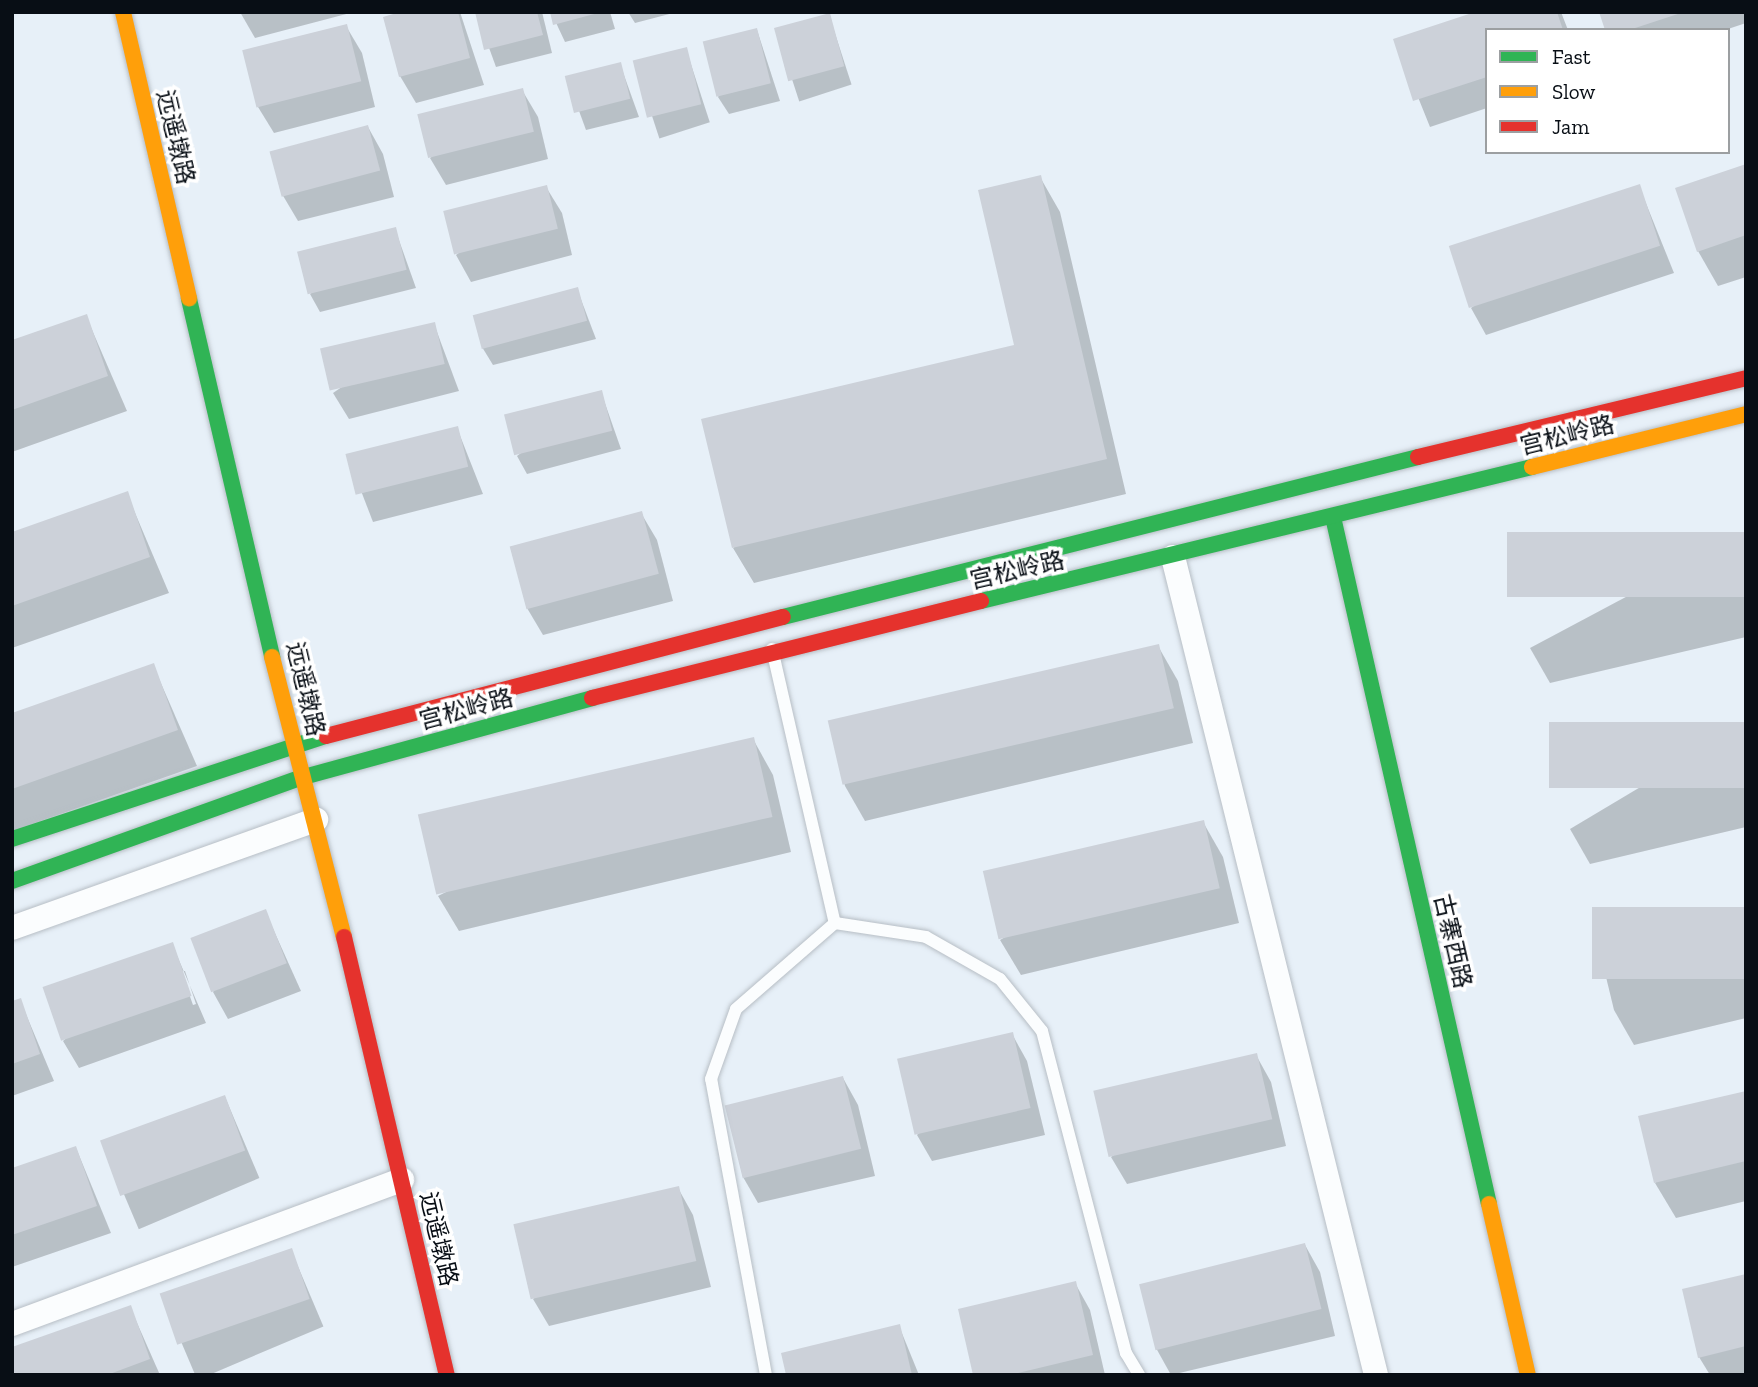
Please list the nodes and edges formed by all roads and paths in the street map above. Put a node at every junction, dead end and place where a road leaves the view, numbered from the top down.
1 (123, 12) edge
2 (1746, 378) edge
3 (1746, 414) edge
4 (1333, 517) junction
5 (1172, 557) junction
6 (772, 649) junction
7 (297, 744) junction
8 (300, 778) junction
9 (316, 820) junction
10 (12, 839) edge
11 (12, 881) edge
12 (835, 923) junction
13 (12, 928) edge
14 (402, 1180) junction
15 (12, 1324) edge
16 (447, 1375) edge
17 (766, 1375) edge
18 (1139, 1375) edge
19 (1376, 1375) edge
20 (1528, 1375) edge

1 - 7 main road, 远遥墩路
2 - 7 main road
3 - 4 main road, 宫松岭路
4 - 5 main road, 宫松岭路
4 - 20 main road, 古寨西路
5 - 6 main road, 宫松岭路
5 - 19 street
6 - 8 main road, 宫松岭路
6 - 12 lane
7 - 8 main road, 远遥墩路
7 - 10 main road
8 - 9 main road, 远遥墩路
8 - 11 main road, 宫松岭路
9 - 13 street
9 - 14 main road, 远遥墩路
12 - 17 lane
12 - 18 lane
14 - 15 street
14 - 16 main road, 远遥墩路

